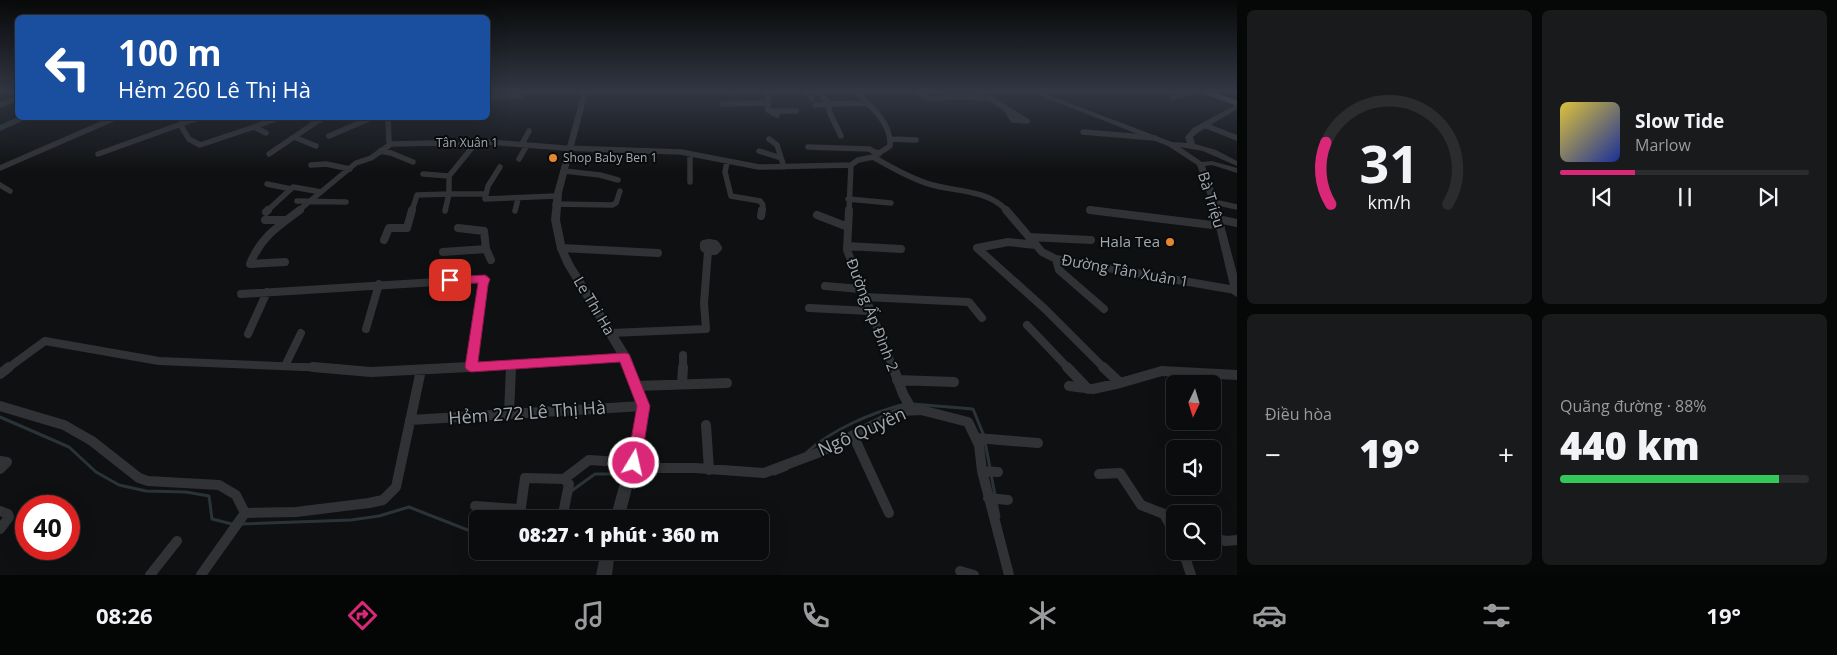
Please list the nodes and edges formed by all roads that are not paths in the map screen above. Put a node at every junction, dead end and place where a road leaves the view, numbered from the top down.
1 (578, 119) edge
2 (833, 119) edge
3 (881, 119) edge
4 (1105, 119) edge
5 (1212, 119) edge
6 (18, 120) edge
7 (110, 120) edge
8 (192, 120) edge
9 (273, 120) edge
10 (320, 120) edge
11 (366, 120) edge
12 (388, 120) edge
13 (180, 124) junction
14 (1204, 125) junction
15 (254, 127) junction
16 (0, 128) edge
17 (529, 131) dead end
18 (1083, 132) dead end
19 (266, 133) dead end
20 (330, 136) dead end
21 (842, 136) dead end
22 (294, 137) junction
23 (1155, 138) junction
24 (1237, 138) edge
25 (769, 139) dead end
26 (892, 139) junction
27 (916, 140) dead end
28 (391, 144) junction
29 (475, 144) junction
30 (1171, 144) junction
31 (1191, 144) junction
32 (524, 145) junction
33 (316, 146) dead end
34 (808, 147) dead end
35 (570, 148) junction
36 (380, 151) junction
37 (759, 151) dead end
38 (98, 154) dead end
39 (268, 154) dead end
40 (690, 154) junction
41 (876, 156) junction
42 (781, 158) junction
43 (520, 159) dead end
44 (413, 162) dead end
45 (727, 162) junction
46 (1200, 164) junction
47 (1237, 164) edge
48 (311, 165) dead end
49 (850, 165) junction
50 (500, 167) dead end
51 (784, 167) junction
52 (0, 168) edge
53 (350, 170) junction
54 (564, 171) junction
55 (1237, 171) edge
56 (423, 174) dead end
57 (449, 176) junction
58 (618, 180) dead end
59 (690, 182) dead end
60 (267, 184) dead end
61 (0, 186) edge
62 (291, 189) junction
63 (10, 191) dead end
64 (620, 191) dead end
65 (322, 192) junction
66 (449, 194) junction
67 (485, 194) junction
68 (518, 199) junction
69 (848, 199) junction
70 (313, 200) junction
71 (556, 200) junction
72 (297, 201) dead end
73 (346, 202) dead end
74 (1214, 202) junction
75 (891, 203) dead end
76 (1237, 207) edge
77 (1089, 210) dead end
78 (445, 211) dead end
79 (515, 211) dead end
80 (817, 215) dead end
81 (761, 216) dead end
82 (286, 220) junction
83 (1219, 223) junction
84 (1237, 223) edge
85 (848, 227) junction
86 (458, 228) dead end
87 (1029, 237) junction
88 (384, 240) dead end
89 (1091, 240) dead end
90 (1036, 245) junction
91 (847, 246) junction
92 (561, 248) junction
93 (486, 249) junction
94 (901, 249) dead end
95 (708, 251) dead end
96 (443, 252) dead end
97 (658, 252) dead end
98 (492, 260) dead end
99 (1056, 260) junction
100 (285, 262) dead end
101 (380, 284) junction
102 (825, 286) dead end
103 (267, 292) junction
104 (1236, 292) edge
105 (863, 293) junction
106 (241, 294) dead end
107 (809, 308) dead end
108 (1104, 309) dead end
109 (870, 311) junction
110 (982, 318) dead end
111 (1027, 326) dead end
112 (366, 329) dead end
113 (611, 333) junction
114 (248, 334) dead end
115 (301, 334) dead end
116 (683, 355) dead end
117 (625, 357) junction
118 (285, 366) junction
119 (511, 366) junction
120 (471, 367) junction
121 (421, 370) junction
122 (0, 374) edge
123 (1237, 375) edge
124 (897, 380) junction
125 (954, 382) dead end
126 (727, 383) dead end
127 (1120, 383) junction
128 (682, 384) junction
129 (636, 386) junction
130 (1070, 386) dead end
131 (1088, 389) junction
132 (0, 406) edge
133 (644, 406) junction
134 (910, 406) junction
135 (509, 414) junction
136 (410, 420) junction
137 (706, 425) dead end
138 (853, 436) junction
139 (978, 439) junction
140 (1038, 443) dead end
141 (0, 461) edge
142 (710, 466) junction
143 (632, 468) junction
144 (0, 469) edge
145 (983, 471) junction
146 (998, 472) dead end
147 (1099, 474) dead end
148 (564, 479) junction
149 (990, 498) junction
150 (1006, 500) dead end
151 (476, 506) dead end
152 (564, 508) dead end
153 (620, 510) edge
154 (0, 511) edge
155 (889, 513) dead end
156 (243, 515) junction
157 (1166, 518) edge
158 (0, 529) edge
159 (1221, 540) edge
160 (1237, 540) edge
161 (177, 541) dead end
162 (606, 560) edge
163 (1186, 560) edge
164 (960, 571) dead end
165 (150, 575) edge
166 (201, 575) edge
167 (604, 575) edge
168 (974, 575) edge
169 (1009, 575) edge
170 (1191, 575) edge

1 - 35 street, Le Thi Ha
2 - 21 street
3 - 26 street
4 - 23 street
5 - 14 street
6 - 16 street
7 - 52 street
8 - 13 street
9 - 15 street
10 - 22 street
11 - 20 street
12 - 28 street
13 - 15 street
13 - 38 street
14 - 24 street
14 - 31 street
15 - 19 street
17 - 32 street
18 - 23 street
22 - 33 street
22 - 39 street
23 - 30 street
25 - 42 street
26 - 27 street
26 - 41 street
28 - 29 street, Tân Xuân 1
28 - 36 street
29 - 32 street, Tân Xuân 1
29 - 57 street
30 - 31 street
30 - 46 street
31 - 47 street
32 - 35 street, Tân Xuân 1
32 - 43 street
34 - 41 street, Đường Tân Xuân 1
35 - 40 street
35 - 54 street, Le Thi Ha
36 - 44 street
36 - 53 street
37 - 42 street
40 - 45 street
40 - 59 street
41 - 49 street
41 - 87 street, Đường Tân Xuân 1
42 - 51 street
45 - 51 street
45 - 81 street
46 - 55 street
46 - 74 street, Bà Triệu
48 - 53 street
49 - 51 street
49 - 69 street, Đường Ấp Đình 2
50 - 67 street
53 - 65 street
54 - 58 street
54 - 71 street, Le Thi Ha
56 - 57 street
57 - 66 street
60 - 62 street
61 - 63 street
62 - 65 street
62 - 82 street
64 - 71 street
65 - 70 street
66 - 67 street
66 - 78 street
66 - 88 street
67 - 68 street
68 - 71 street
68 - 79 street
69 - 75 street
69 - 85 street, Đường Ấp Đình 2
70 - 72 street
70 - 73 street
70 - 82 street
71 - 92 street, Le Thi Ha
74 - 76 street
74 - 83 street, Bà Triệu
77 - 83 street
80 - 85 street
82 - 100 street
83 - 84 street
83 - 104 street, Bà Triệu
85 - 91 street, Đường Ấp Đình 2
86 - 93 street
87 - 89 street
87 - 90 street, Đường Tân Xuân 1
90 - 99 street, Đường Tân Xuân 1
90 - 127 street
91 - 94 street
91 - 105 street, Đường Ấp Đình 2
92 - 97 street
92 - 113 street, Le Thi Ha
93 - 96 street
93 - 98 street
95 - 113 street
99 - 104 street, Đường Tân Xuân 1
99 - 108 street
101 - 103 street
101 - 112 street
101 - 120 street
102 - 105 street
103 - 106 street
103 - 114 street
105 - 109 street, Đường Ấp Đình 2
105 - 110 street
107 - 109 street
109 - 124 street, Đường Ấp Đình 2
111 - 131 street
113 - 117 street, Le Thi Ha
115 - 118 street
116 - 128 street
117 - 119 street
117 - 129 street, Le Thi Ha
118 - 121 street
118 - 122 street
119 - 120 street
119 - 135 street
120 - 121 street
121 - 136 street
123 - 127 street
124 - 125 street
124 - 134 street, Đường Ấp Đình 2
126 - 128 street
127 - 131 street
128 - 129 street
129 - 133 street, Le Thi Ha
130 - 131 street
132 - 156 street
133 - 135 street, Hẻm 272 Lê Thị Hà
133 - 143 street
134 - 138 street, Ngô Quyền
134 - 139 street, Ngô Quyền
135 - 136 street, Hẻm 272 Lê Thị Hà
136 - 156 street
137 - 142 street
138 - 142 street, Ngô Quyền
138 - 155 street
139 - 140 street
139 - 145 street, Ngô Quyền
141 - 144 street
142 - 143 street, Ngô Quyền
143 - 148 street, Ngô Quyền
143 - 153 street
145 - 146 street
145 - 149 street, Ngô Quyền
147 - 157 street
148 - 151 street
148 - 152 street
149 - 150 street
149 - 169 street, Ngô Quyền
154 - 158 street
156 - 166 street
159 - 160 street
161 - 165 street
162 - 167 street
163 - 170 street
164 - 168 street

